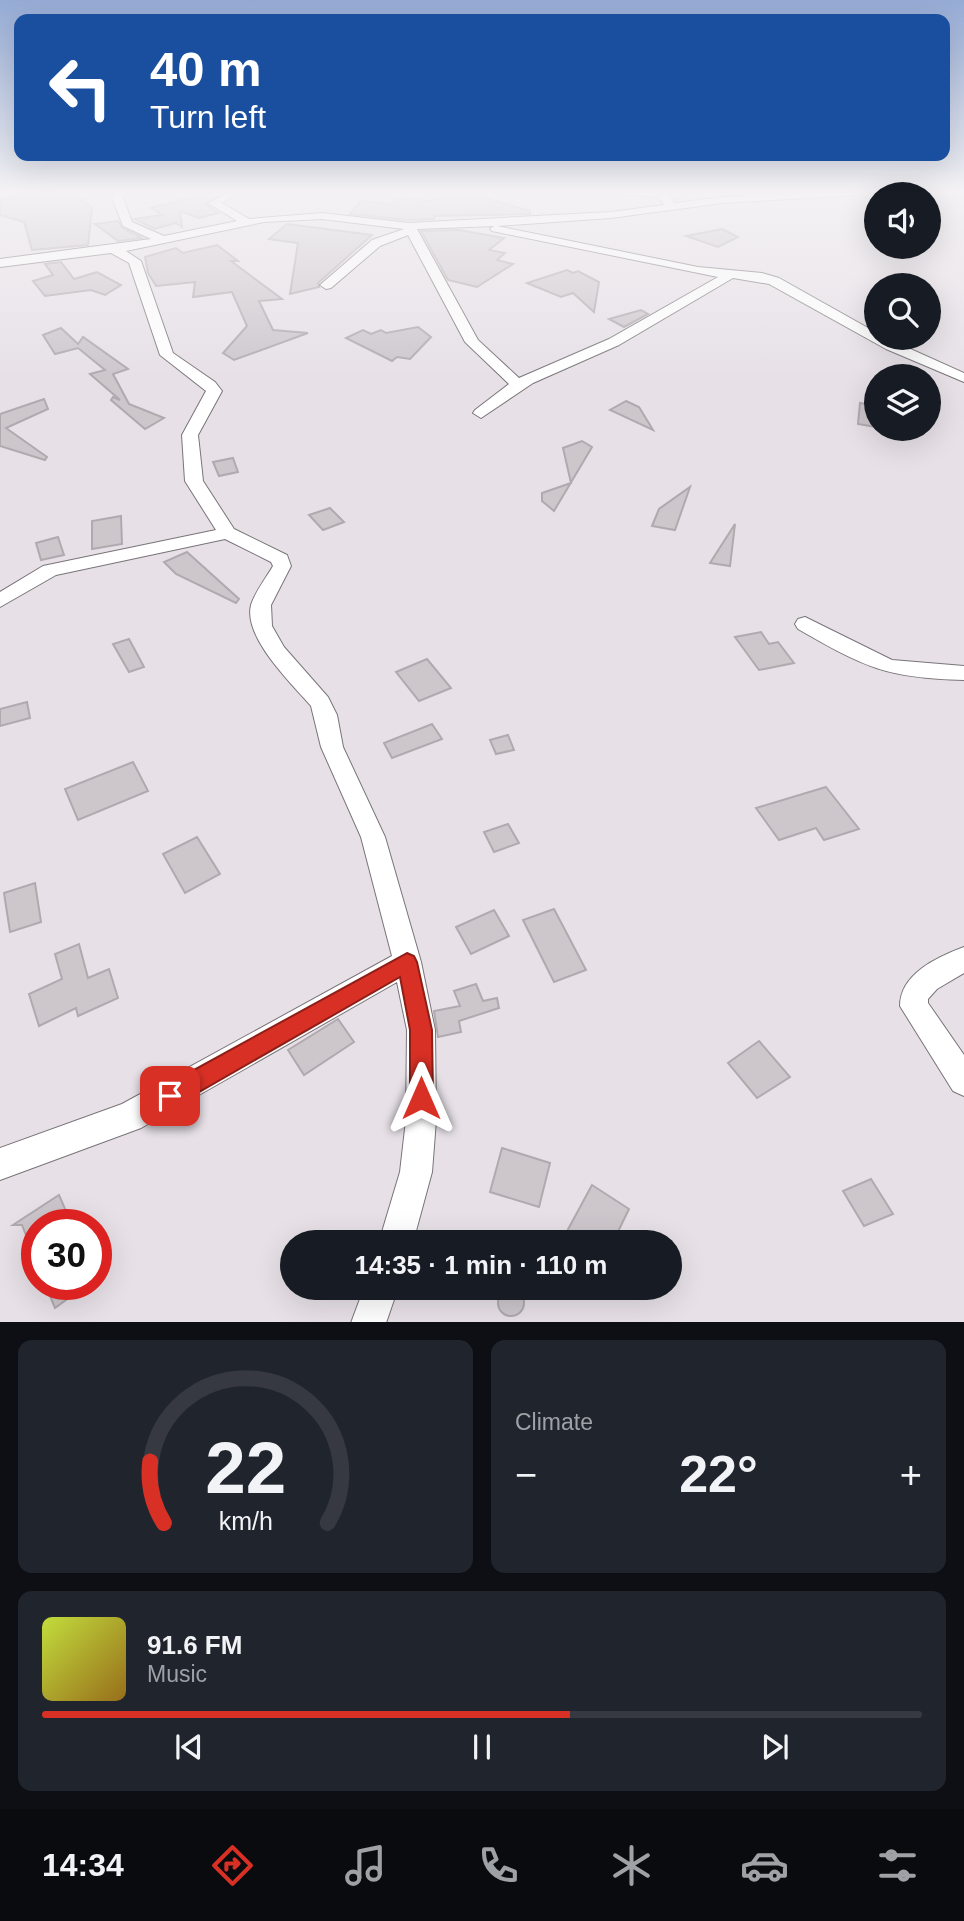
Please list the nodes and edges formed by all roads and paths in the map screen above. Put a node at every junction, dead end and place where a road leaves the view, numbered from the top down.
1 (78, 254) edge
2 (122, 254) edge
3 (364, 254) edge
4 (424, 254) edge
5 (614, 254) edge
6 (0, 264) edge
7 (731, 274) junction
8 (327, 285) dead end
9 (964, 378) edge
10 (517, 384) junction
11 (481, 413) dead end
12 (227, 533) junction
13 (0, 601) edge
14 (805, 624) dead end
15 (964, 673) edge
16 (964, 958) edge
17 (407, 962) junction
18 (964, 1080) edge
19 (0, 1164) edge
20 (399, 1230) edge
21 (376, 1300) edge
22 (368, 1322) edge

1 - 6 street
2 - 12 street
3 - 8 street
4 - 10 street
5 - 7 street
7 - 9 street
7 - 10 street
10 - 11 street
12 - 13 street
12 - 17 street
14 - 15 street
16 - 18 street
17 - 19 street
17 - 20 street
21 - 22 street

